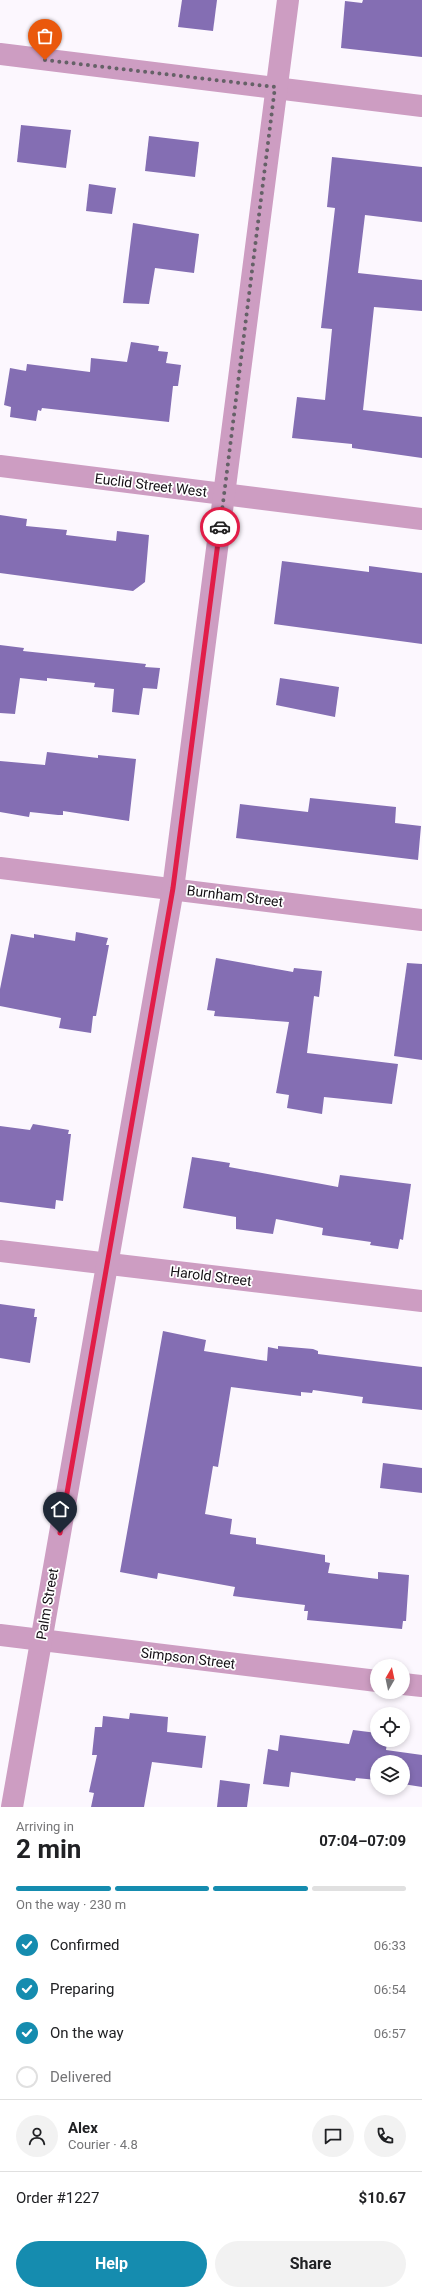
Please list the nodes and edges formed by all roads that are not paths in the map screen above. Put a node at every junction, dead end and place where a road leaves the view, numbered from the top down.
1 (288, 0) edge
2 (0, 54) edge
3 (275, 87) junction
4 (422, 106) edge
5 (0, 466) edge
6 (224, 494) junction
7 (422, 519) edge
8 (0, 868) edge
9 (173, 888) junction
10 (422, 920) edge
11 (0, 1251) edge
12 (106, 1264) junction
13 (422, 1301) edge
14 (0, 1635) edge
15 (40, 1640) junction
16 (370, 1680) edge
17 (410, 1685) edge
18 (422, 1686) edge
19 (12, 1807) edge

1 - 3 street, Palm Street
2 - 3 street
3 - 4 street
3 - 6 street, Palm Street
5 - 6 street, Euclid Street West
6 - 7 street, Euclid Street West
6 - 9 street, Palm Street
8 - 9 street, Burnham Street
9 - 10 street, Burnham Street
9 - 12 street, Palm Street
11 - 12 street, Harold Street
12 - 13 street, Harold Street
12 - 15 street, Palm Street
14 - 15 street, Simpson Street
15 - 16 street, Simpson Street
15 - 19 street, Palm Street
17 - 18 street

